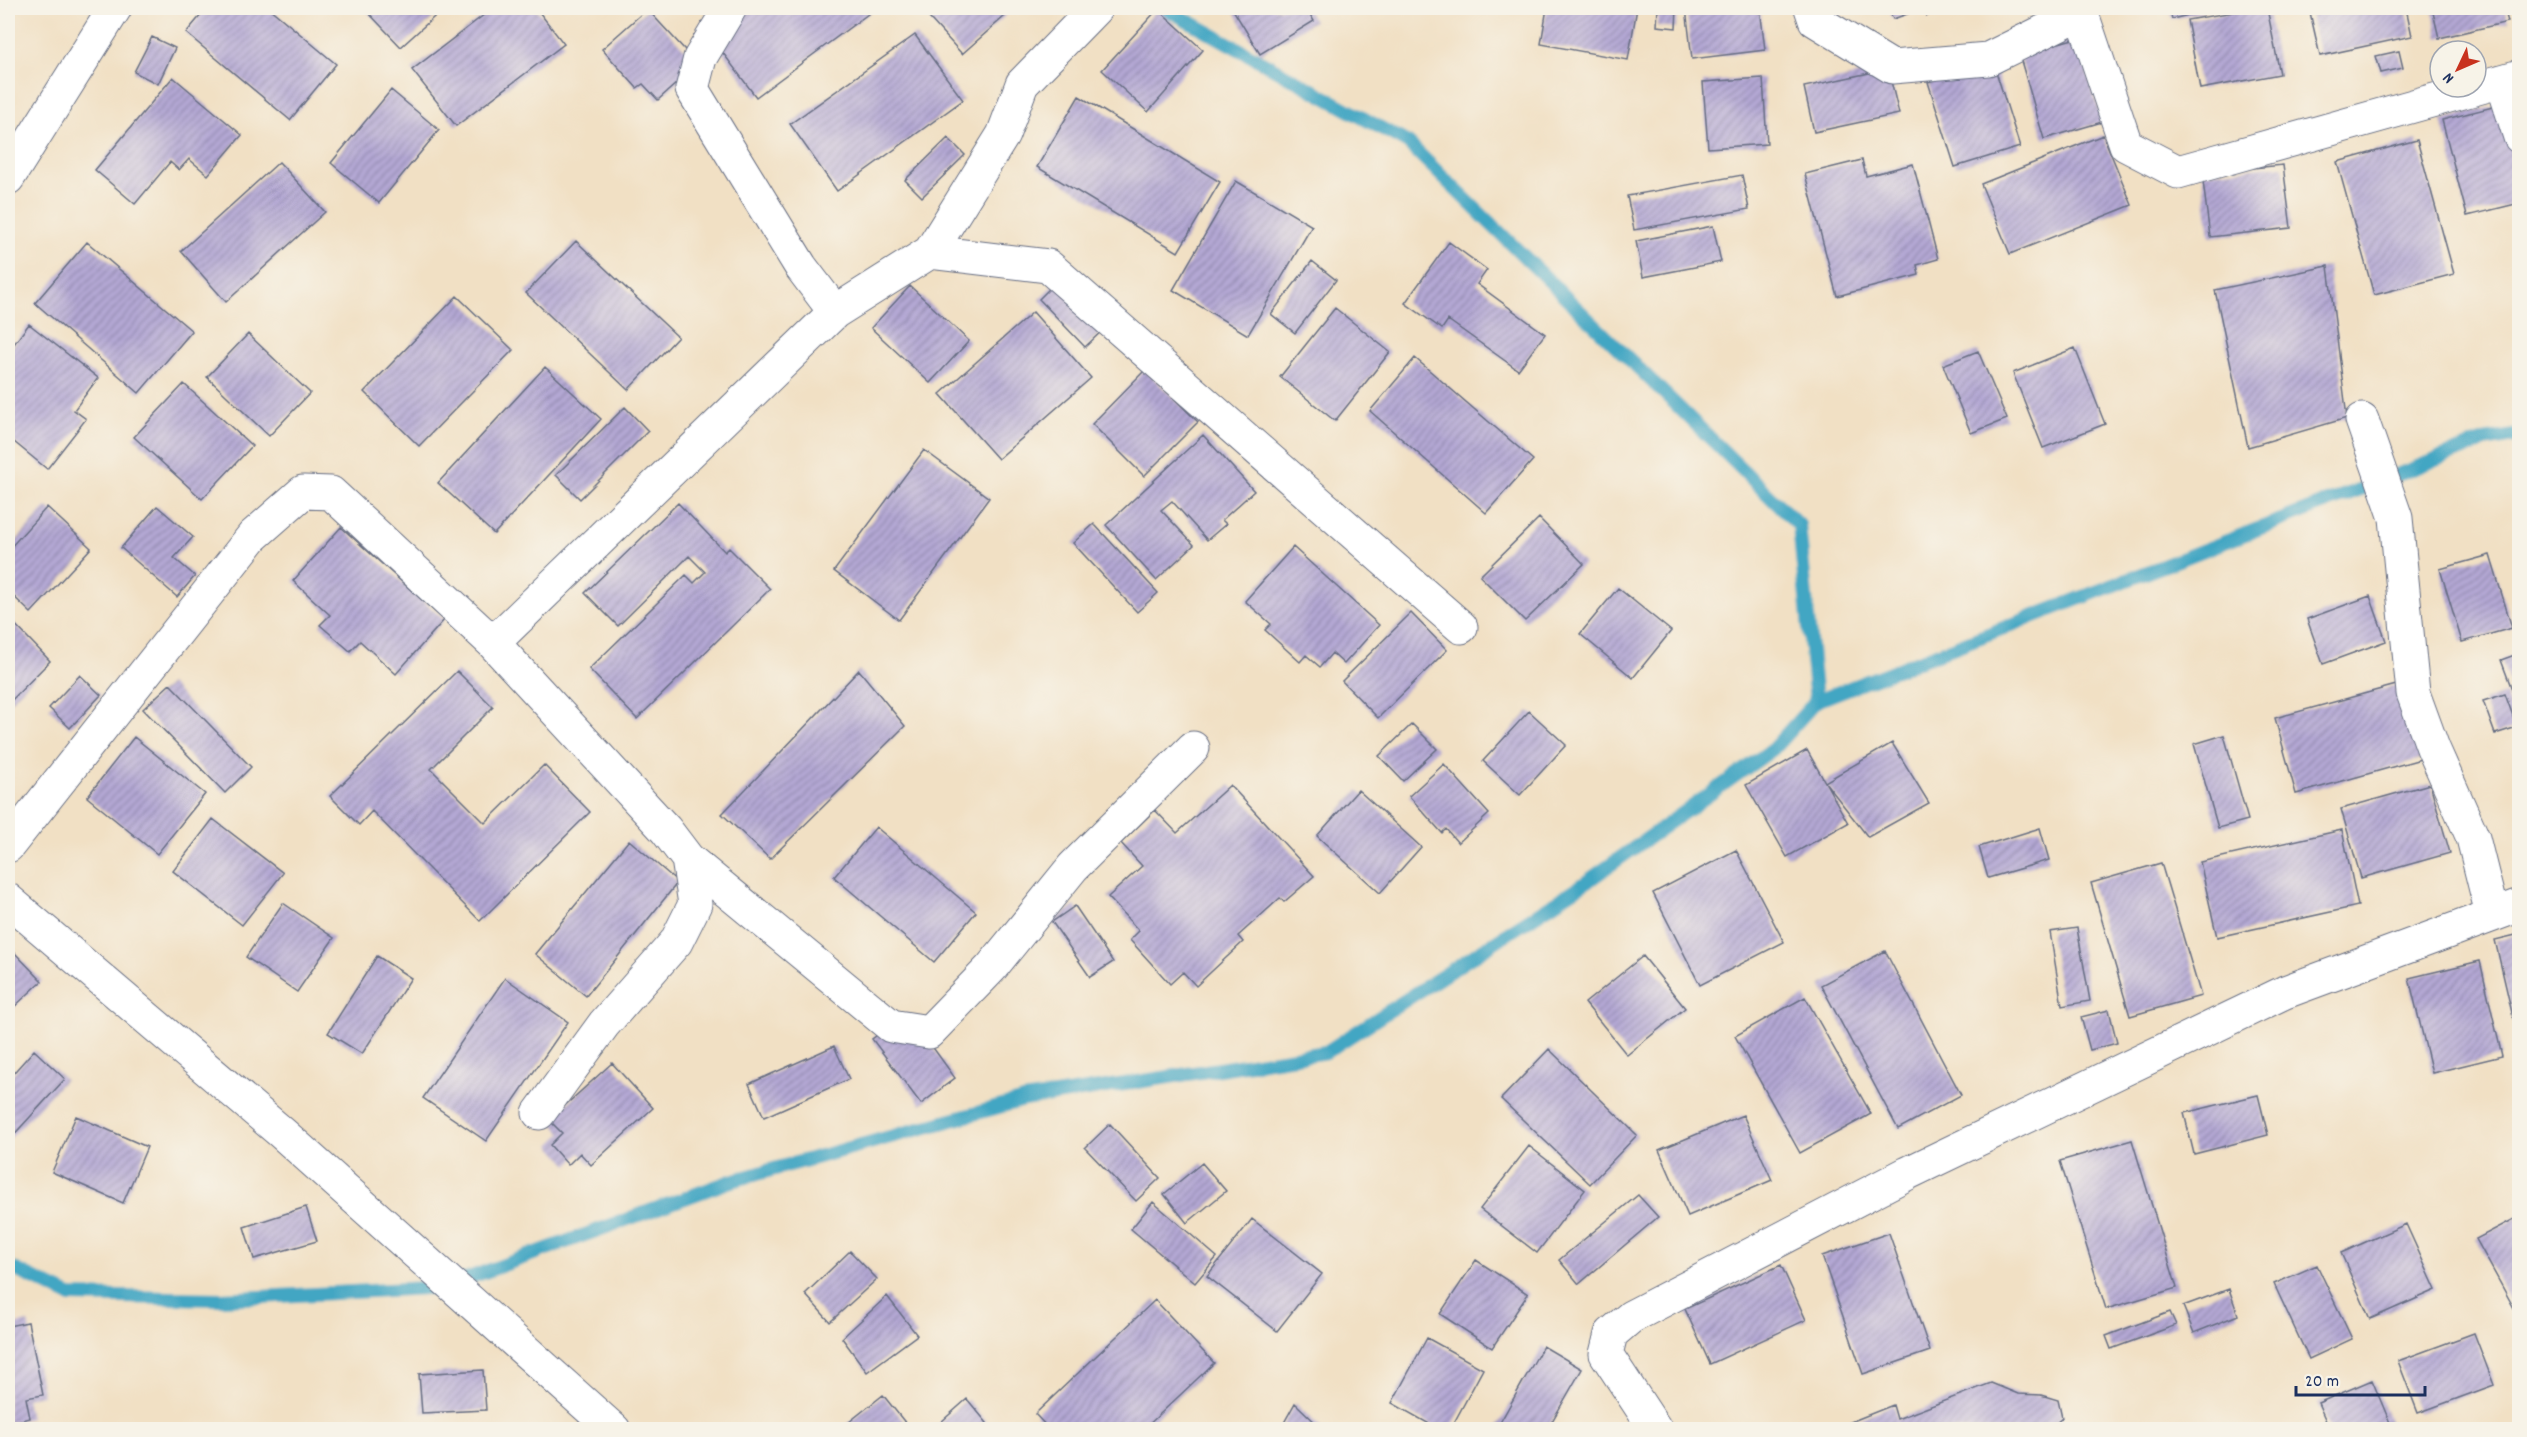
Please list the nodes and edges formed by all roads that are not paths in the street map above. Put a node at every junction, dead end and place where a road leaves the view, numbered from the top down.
1 (115, 8) edge
2 (730, 8) edge
3 (1096, 8) edge
4 (1811, 8) edge
5 (2080, 10) edge
6 (2511, 79) edge
7 (2520, 137) edge
8 (8, 178) edge
9 (930, 252) junction
10 (835, 312) junction
11 (2362, 420) dead end
12 (1461, 627) dead end
13 (493, 643) junction
14 (1193, 748) dead end
15 (8, 846) edge
16 (688, 859) junction
17 (8, 900) edge
18 (2506, 910) edge
19 (539, 1113) dead end
20 (614, 1430) edge
21 (1656, 1430) edge

1 - 8 street
2 - 10 street
3 - 9 street
4 - 5 street
5 - 6 street
6 - 7 street
9 - 10 street
9 - 12 street
10 - 13 street
11 - 18 street
13 - 15 street
13 - 16 street
14 - 16 street
16 - 19 street
17 - 20 street
18 - 21 street

